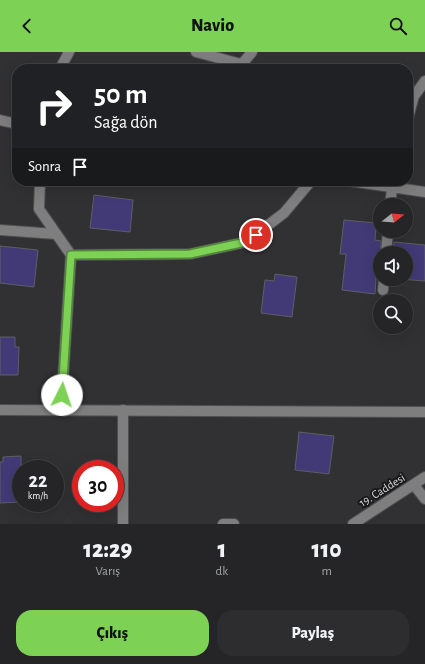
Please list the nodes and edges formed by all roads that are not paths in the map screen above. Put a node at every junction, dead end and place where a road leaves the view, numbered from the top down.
1 (69, 52) edge
2 (196, 52) edge
3 (252, 52) edge
4 (63, 64) edge
5 (231, 64) edge
6 (242, 64) edge
7 (425, 81) edge
8 (413, 100) edge
9 (0, 120) edge
10 (12, 123) edge
11 (40, 186) edge
12 (307, 186) edge
13 (392, 186) edge
14 (400, 186) edge
15 (425, 192) edge
16 (391, 198) edge
17 (0, 230) edge
18 (56, 234) junction
19 (71, 255) junction
20 (383, 286) edge
21 (383, 290) dead end
22 (0, 410) edge
23 (61, 410) junction
24 (123, 410) junction
25 (425, 412) edge
26 (425, 477) edge
27 (414, 485) junction
28 (425, 499) edge
29 (123, 524) edge
30 (224, 524) edge
31 (234, 524) edge
32 (353, 524) edge

1 - 4 street
2 - 5 street
3 - 6 street
7 - 8 street
9 - 10 street
11 - 18 street
12 - 19 street
13 - 16 street
14 - 15 street
17 - 18 street
18 - 19 street
19 - 23 street
20 - 21 street
22 - 23 street
23 - 24 street
24 - 25 street
24 - 29 street
26 - 27 street, 19. Caddesi
27 - 28 street
27 - 32 street, 19. Caddesi
30 - 31 street

